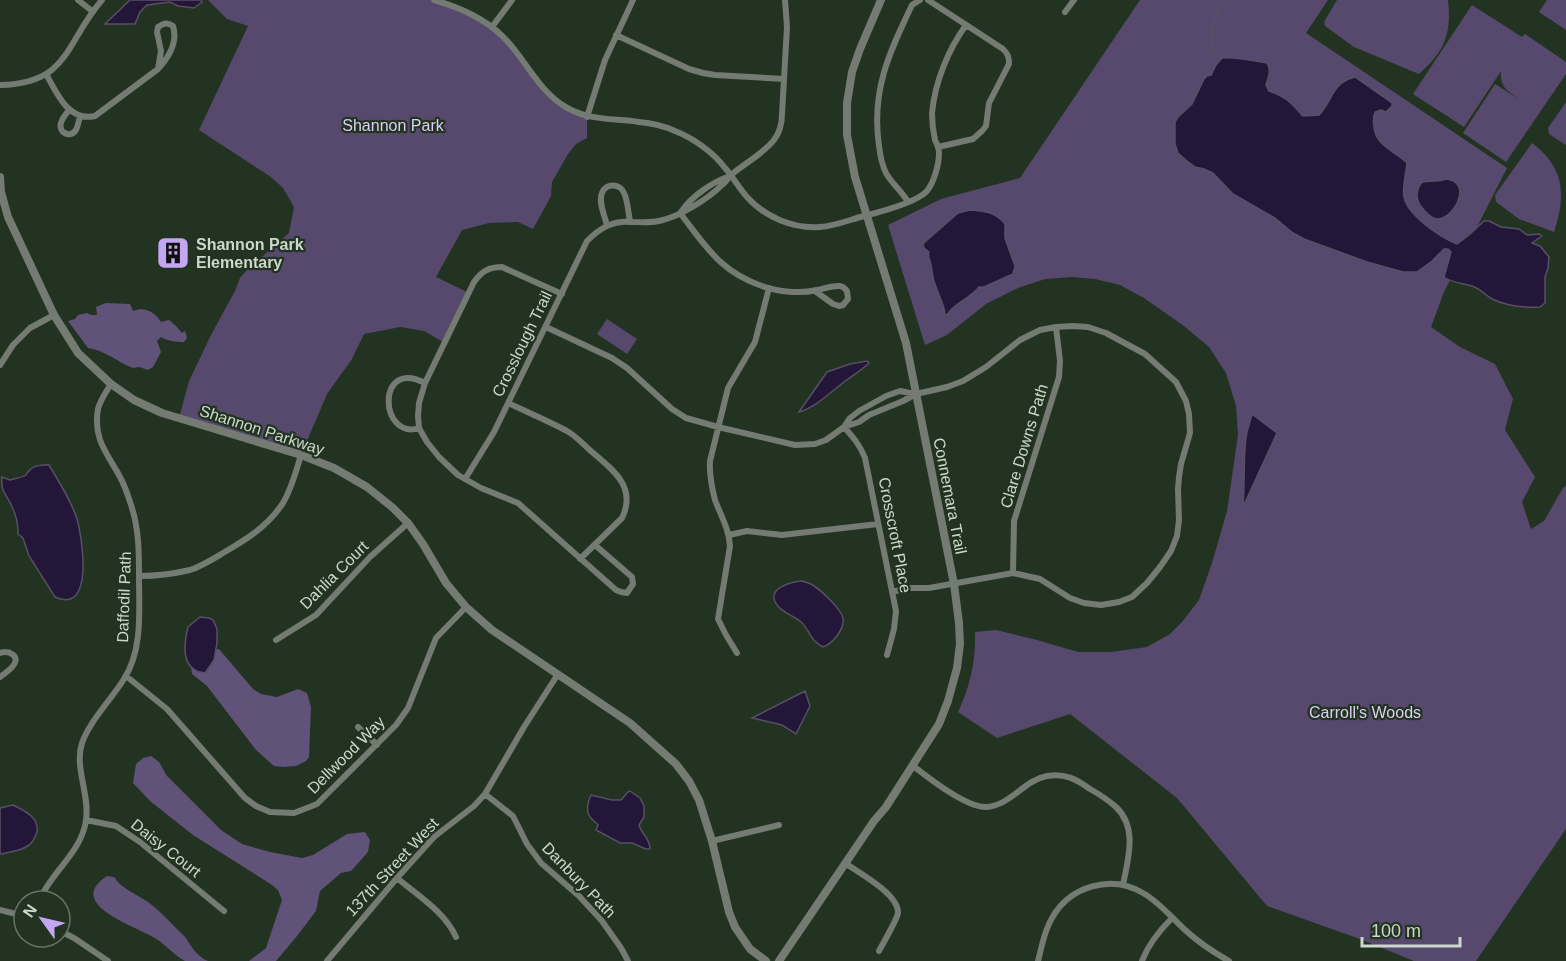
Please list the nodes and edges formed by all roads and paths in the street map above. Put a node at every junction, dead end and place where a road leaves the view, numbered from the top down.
1 (78, 0) edge
2 (102, 0) edge
3 (434, 0) edge
4 (512, 0) edge
5 (633, 0) edge
6 (785, 0) edge
7 (881, 0) edge
8 (920, 0) edge
9 (928, 0) edge
10 (1074, 0) edge
11 (92, 11) junction
12 (1065, 12) dead end
13 (966, 25) junction
14 (492, 27) junction
15 (616, 35) junction
16 (158, 69) junction
17 (46, 75) junction
18 (784, 79) junction
19 (0, 85) edge
20 (69, 110) junction
21 (80, 116) junction
22 (587, 117) junction
23 (938, 147) junction
24 (730, 176) junction
25 (0, 177) edge
26 (908, 202) junction
27 (680, 213) junction
28 (867, 215) junction
29 (630, 221) junction
30 (607, 226) junction
31 (769, 288) junction
32 (815, 291) junction
33 (562, 294) junction
34 (54, 315) junction
35 (546, 327) junction
36 (1056, 327) junction
37 (0, 365) edge
38 (425, 383) junction
39 (111, 384) junction
40 (916, 394) junction
41 (508, 403) junction
42 (844, 427) junction
43 (419, 428) junction
44 (718, 428) junction
45 (301, 455) junction
46 (465, 479) junction
47 (408, 524) junction
48 (879, 524) junction
49 (729, 535) junction
50 (595, 545) junction
51 (580, 559) junction
52 (1012, 573) junction
53 (139, 576) junction
54 (954, 584) junction
55 (892, 591) junction
56 (466, 607) junction
57 (276, 640) dead end
58 (0, 653) edge
59 (737, 653) dead end
60 (887, 655) dead end
61 (558, 675) junction
62 (126, 676) junction
63 (0, 677) edge
64 (358, 727) dead end
65 (377, 745) junction
66 (912, 765) junction
67 (486, 794) junction
68 (86, 820) junction
69 (779, 825) dead end
70 (711, 842) junction
71 (845, 863) junction
72 (397, 878) junction
73 (1123, 885) junction
74 (44, 889) edge
75 (224, 911) dead end
76 (1172, 918) junction
77 (72, 937) edge
78 (456, 937) dead end
79 (879, 951) dead end
80 (108, 961) edge
81 (327, 961) edge
82 (628, 961) edge
83 (766, 961) edge
84 (779, 961) edge
85 (1038, 961) edge
86 (1142, 961) edge
87 (1229, 961) edge

1 - 11 street
2 - 11 street
3 - 14 street
4 - 14 street
5 - 15 street
6 - 18 street, Crosslough Trail
7 - 28 street, Connemara Trail
8 - 26 street
9 - 13 street
10 - 12 street
11 - 17 street
13 - 23 street
13 - 23 street
14 - 22 street
15 - 18 street
15 - 22 street
16 - 16 street
16 - 21 street
17 - 19 street
17 - 20 street
18 - 24 street, Crosslough Trail
20 - 21 street
20 - 21 street
22 - 24 street
23 - 26 street
24 - 27 street, Crosslough Trail
24 - 28 street
25 - 34 street, Shannon Parkway
26 - 28 street
27 - 29 street, Crosslough Trail
27 - 31 street
28 - 40 street, Connemara Trail
29 - 30 street, Crosslough Trail
29 - 30 street
30 - 33 street, Crosslough Trail
31 - 32 street
31 - 44 street
32 - 32 street
33 - 35 street, Crosslough Trail
33 - 38 street
34 - 37 street
34 - 39 street, Shannon Parkway
35 - 41 street, Crosslough Trail
35 - 44 street
36 - 40 street
36 - 52 street, Clare Downs Path
36 - 52 street
38 - 43 street
38 - 43 street
39 - 45 street, Shannon Parkway
39 - 53 street, Daffodil Path
40 - 42 street
40 - 42 street
40 - 54 street, Connemara Trail
41 - 46 street, Crosslough Trail
41 - 50 street
42 - 44 street
42 - 48 street, Crosscroft Place
43 - 46 street
44 - 49 street
45 - 47 street, Shannon Parkway
45 - 53 street
46 - 51 street
47 - 56 street, Shannon Parkway
47 - 57 street, Dahlia Court
48 - 49 street
48 - 55 street, Crosscroft Place
49 - 59 street
50 - 51 street
50 - 51 street
52 - 54 street
53 - 62 street, Daffodil Path
54 - 55 street
54 - 66 street, Connemara Trail
55 - 60 street, Crosscroft Place
56 - 61 street, Shannon Parkway
56 - 65 street, Dellwood Way
58 - 63 street
61 - 67 street, 137th Street West
61 - 70 street, Shannon Parkway
62 - 65 street, Dellwood Way
62 - 68 street, Daffodil Path
64 - 65 street
66 - 71 street, Connemara Trail
66 - 73 street
67 - 72 street, 137th Street West
67 - 82 street, Danbury Path
68 - 74 street, Daffodil Path
68 - 75 street, Daisy Court
69 - 70 street
70 - 83 street, Shannon Parkway
71 - 79 street
71 - 84 street, Connemara Trail
72 - 78 street
72 - 81 street, 137th Street West
73 - 76 street
73 - 85 street
76 - 86 street
76 - 87 street
77 - 80 street

